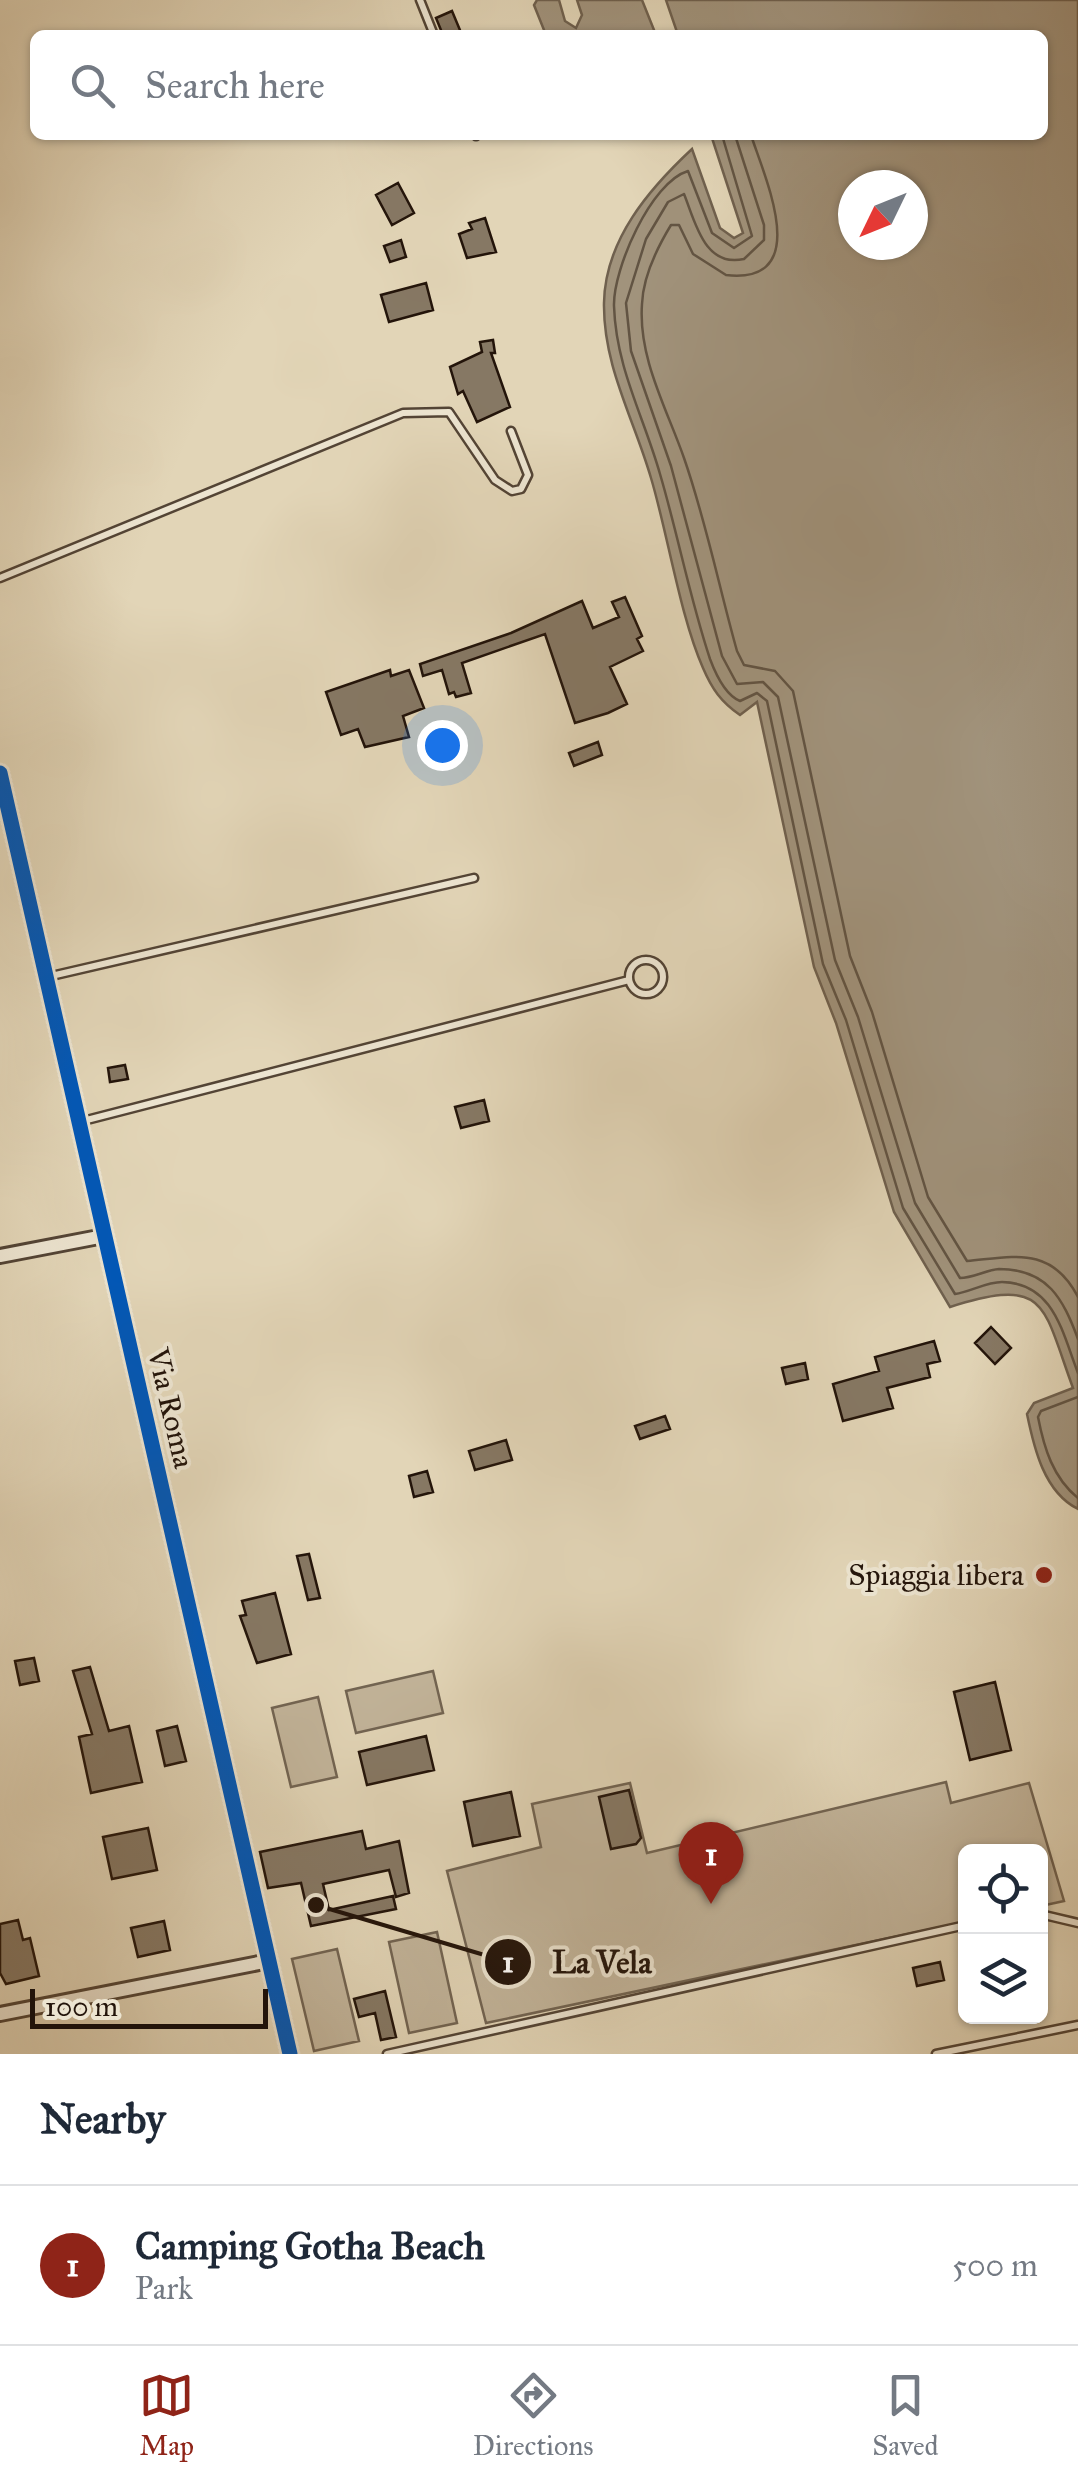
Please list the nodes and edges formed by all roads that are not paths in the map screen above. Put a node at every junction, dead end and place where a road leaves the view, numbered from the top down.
1 (420, 0) edge
2 (432, 30) edge
3 (511, 431) dead end
4 (0, 578) edge
5 (0, 773) edge
6 (474, 878) dead end
7 (46, 978) junction
8 (629, 980) junction
9 (78, 1122) junction
10 (104, 1236) junction
11 (0, 1256) edge
12 (1048, 1916) edge
13 (1078, 1923) edge
14 (958, 1927) edge
15 (269, 1961) junction
16 (0, 2014) edge
17 (1078, 2025) edge
18 (290, 2054) edge
19 (387, 2054) edge
20 (936, 2054) edge

1 - 2 lane
3 - 4 lane
5 - 7 street, Via Roma
6 - 7 lane
7 - 9 street, Via Roma
8 - 8 lane
8 - 9 lane
9 - 10 street, Via Roma
10 - 11 street
10 - 15 street, Via Roma
12 - 13 lane
14 - 19 lane
15 - 16 street
15 - 18 street, Via Roma
17 - 20 lane

